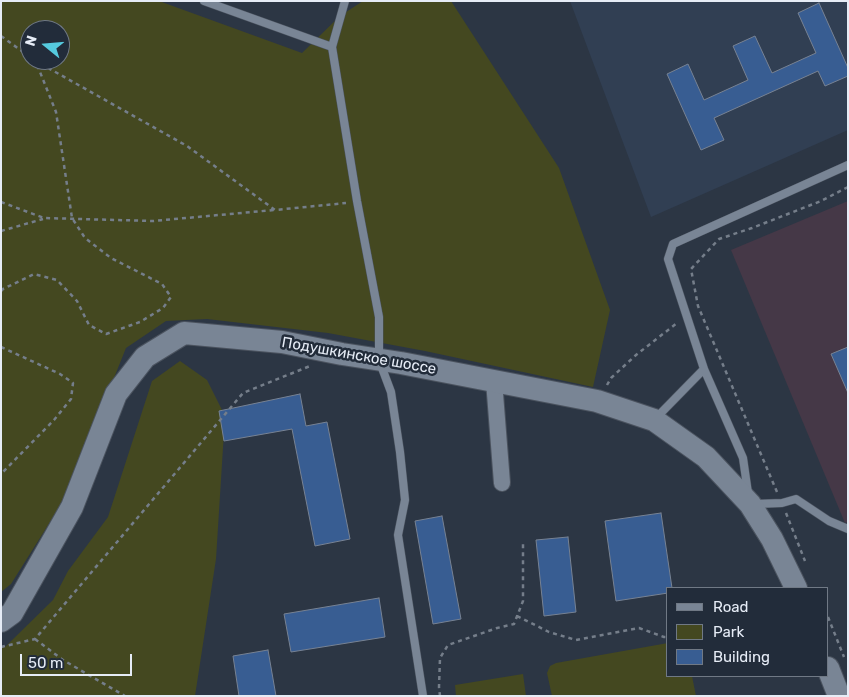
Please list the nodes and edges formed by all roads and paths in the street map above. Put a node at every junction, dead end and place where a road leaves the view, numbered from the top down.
1 (204, 1) edge
2 (345, 1) edge
3 (1, 36) edge
4 (332, 47) junction
5 (20, 50) edge
6 (39, 70) edge
7 (51, 70) edge
8 (848, 165) edge
9 (848, 188) edge
10 (357, 201) junction
11 (1, 202) edge
12 (275, 210) junction
13 (44, 218) junction
14 (72, 218) junction
15 (1, 231) edge
16 (1, 291) edge
17 (698, 306) junction
18 (686, 316) junction
19 (1, 347) edge
20 (378, 360) junction
21 (315, 364) dead end
22 (704, 369) junction
23 (494, 381) junction
24 (597, 401) junction
25 (654, 420) junction
26 (1, 474) edge
27 (502, 483) dead end
28 (782, 503) junction
29 (750, 504) junction
30 (848, 529) edge
31 (523, 541) dead end
32 (806, 563) dead end
33 (796, 587) edge
34 (517, 616) junction
35 (1, 620) edge
36 (829, 623) edge
37 (666, 637) edge
38 (35, 639) junction
39 (1, 646) edge
40 (836, 663) edge
41 (125, 696) edge
42 (423, 696) edge
43 (440, 696) edge
44 (839, 696) edge

1 - 4 lane
2 - 4 lane
3 - 5 path
4 - 10 lane
6 - 14 path
7 - 12 path
8 - 18 lane
9 - 17 path
10 - 12 path
10 - 20 lane
11 - 13 path
12 - 14 path
13 - 14 path
13 - 15 path
14 - 16 path
17 - 18 path
17 - 28 path
18 - 22 lane
18 - 24 path
19 - 26 path
20 - 23 main road, Подушкинское шоссе
20 - 35 main road, Подушкинское шоссе
20 - 42 lane
21 - 38 path
22 - 25 lane
22 - 29 lane
23 - 24 main road, Подушкинское шоссе
23 - 27 street
24 - 25 main road, Подушкинское шоссе
25 - 29 main road, Подушкинское шоссе
28 - 29 lane
28 - 30 lane
28 - 32 path
29 - 33 main road, Подушкинское шоссе
31 - 34 path
34 - 37 path
34 - 43 path
36 - 40 path
38 - 39 path
38 - 41 path
40 - 44 main road

